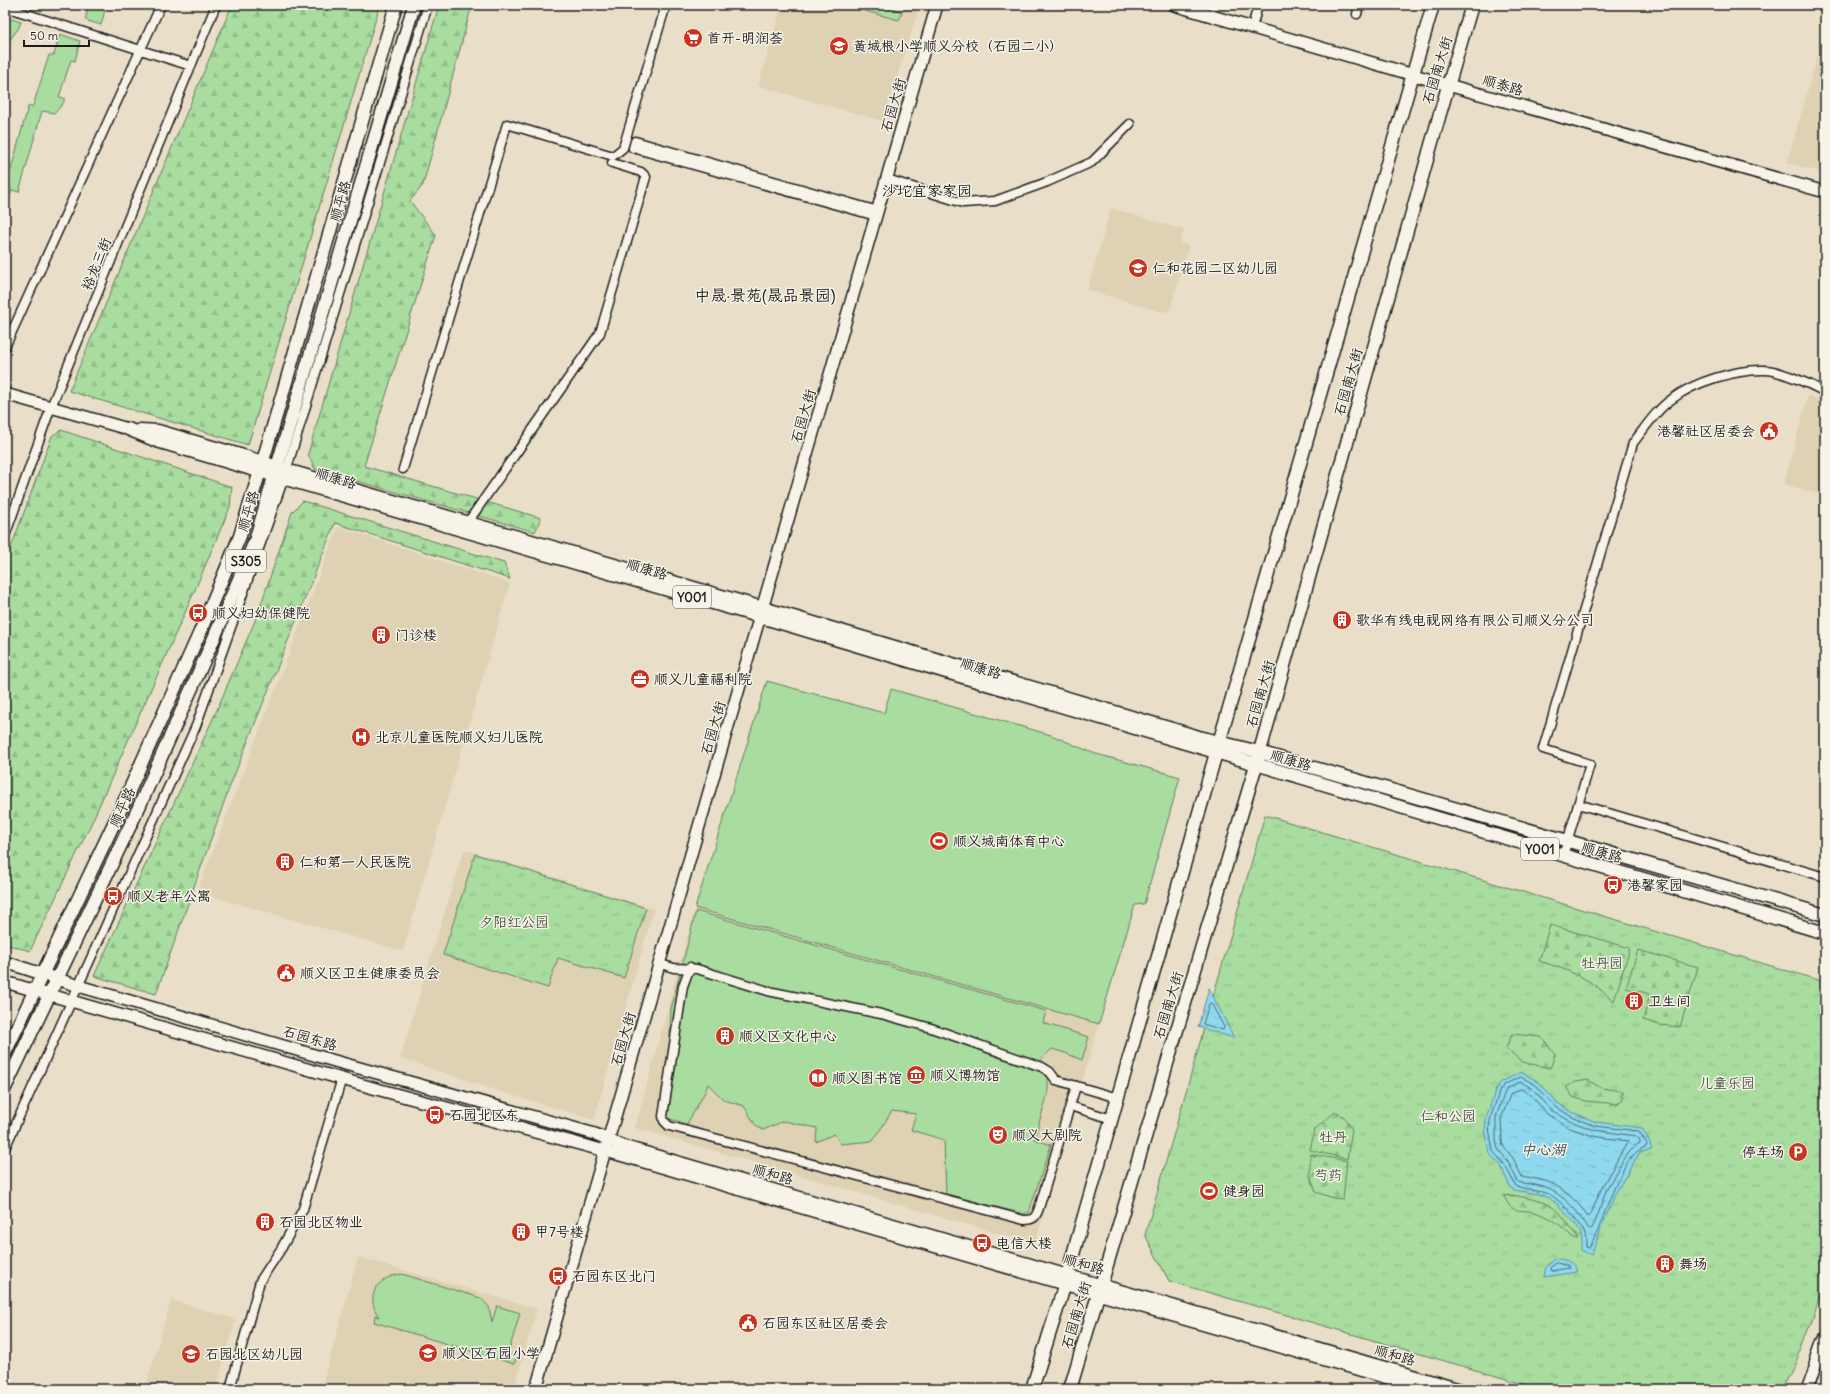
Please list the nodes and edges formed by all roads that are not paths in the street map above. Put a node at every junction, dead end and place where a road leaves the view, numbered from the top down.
1 (161, 5) edge
2 (216, 5) edge
3 (396, 5) edge
4 (414, 5) edge
5 (428, 5) edge
6 (666, 5) edge
7 (937, 5) edge
8 (1174, 5) edge
9 (1258, 5) edge
10 (1359, 5) edge
11 (1433, 5) edge
12 (1472, 5) edge
13 (5, 7) edge
14 (1357, 14) dead end
15 (1252, 28) junction
16 (142, 50) junction
17 (192, 66) junction
18 (1413, 74) junction
19 (1448, 85) junction
20 (1130, 124) dead end
21 (634, 144) dead end
22 (612, 163) dead end
23 (887, 180) junction
24 (1825, 192) edge
25 (877, 214) junction
26 (5, 347) edge
27 (1825, 392) edge
28 (5, 394) edge
29 (51, 407) junction
30 (128, 429) joint
31 (262, 467) junction
32 (403, 469) dead end
33 (281, 472) junction
34 (468, 522) junction
35 (5, 536) edge
36 (762, 613) junction
37 (1219, 742) junction
38 (1259, 752) junction
39 (1216, 753) junction
40 (1256, 765) junction
41 (1578, 804) junction
42 (1567, 841) junction
43 (1563, 856) junction
44 (1825, 877) edge
45 (1825, 914) edge
46 (1825, 933) edge
47 (5, 962) edge
48 (660, 965) junction
49 (690, 967) junction
50 (43, 974) junction
51 (57, 979) junction
52 (5, 982) edge
53 (78, 986) junction
54 (683, 986) junction
55 (35, 991) junction
56 (50, 995) junction
57 (71, 1001) junction
58 (5, 1052) edge
59 (342, 1078) junction
60 (1076, 1086) junction
61 (5, 1088) edge
62 (1118, 1098) junction
63 (1070, 1106) junction
64 (1112, 1119) junction
65 (609, 1139) junction
66 (5, 1148) edge
67 (605, 1151) junction
68 (1066, 1280) junction
69 (1100, 1289) junction
70 (1825, 1336) edge
71 (230, 1389) edge
72 (536, 1389) edge
73 (1032, 1389) edge
74 (1070, 1389) edge
75 (1425, 1389) edge
76 (1459, 1389) edge
77 (1806, 1389) edge

1 - 16 street
2 - 17 street, 裕龙三街
3 - 31 main road, 顺平路 / S305
4 - 33 main road, 顺平路 / S305
5 - 33 street
6 - 32 street
7 - 23 main road, 石园大街
8 - 15 main road, 顺泰路
9 - 15 street
10 - 14 street
11 - 18 main road, 石园南大街
12 - 19 main road, 石园南大街
13 - 16 street
15 - 18 main road, 顺泰路
16 - 17 street
16 - 26 street
17 - 29 street, 裕龙三街
18 - 19 main road, 顺泰路
18 - 37 main road, 石园南大街
19 - 24 main road, 顺泰路
19 - 38 main road, 石园南大街
20 - 23 street
21 - 25 street
22 - 34 street
23 - 25 main road, 石园大街
25 - 36 main road, 石园大街
27 - 41 street
28 - 29 main road, 顺康路 / Y001
29 - 30 main road, 顺康路 / Y001
29 - 35 street, 裕龙三街
30 - 31 main road, 顺康路 / Y001
31 - 33 main road, 顺康路 / Y001
31 - 50 main road, 顺平路 / S305
33 - 34 main road, 顺康路
33 - 36 main road, 顺康路 / Y001
33 - 51 main road, 顺平路 / S305
33 - 53 street
34 - 36 main road, 顺康路
36 - 37 main road, 顺康路
36 - 39 main road, 顺康路 / Y001
36 - 48 main road, 石园大街
37 - 38 main road, 顺康路
37 - 39 main road, 石园南大街
38 - 40 main road, 石园南大街
38 - 42 main road, 顺康路
39 - 40 main road, 顺康路 / Y001
39 - 62 main road, 石园南大街
40 - 43 main road, 顺康路 / Y001
40 - 69 main road, 石园南大街
41 - 42 street
41 - 44 street
42 - 43 street
42 - 45 main road, 顺康路
43 - 46 main road, 顺康路 / Y001
47 - 50 main road, 石园东路
48 - 49 street
48 - 54 street
48 - 65 main road, 石园大街
49 - 54 street
49 - 60 street
50 - 51 main road, 石园东路
50 - 55 main road, 顺平路 / S305
51 - 53 main road, 石园东路
51 - 56 main road, 顺平路 / S305
52 - 55 main road
53 - 57 street
53 - 65 main road, 石园东路
54 - 63 street
55 - 56 main road
55 - 58 main road, 顺平路 / S305
56 - 57 main road
56 - 61 main road, 顺平路 / S305
57 - 59 main road
57 - 66 street
59 - 67 main road
59 - 71 street
60 - 62 street
60 - 63 street
62 - 64 main road, 石园南大街
63 - 64 street
64 - 68 main road, 石园南大街
65 - 67 main road, 石园大街
65 - 68 main road, 顺和路
67 - 68 main road, 顺和路
67 - 72 main road, 石园大街
68 - 69 main road, 顺和路
68 - 73 main road, 石园南大街
69 - 74 main road, 石园南大街
69 - 75 main road, 顺和路
69 - 76 main road, 顺和路
70 - 77 main road

